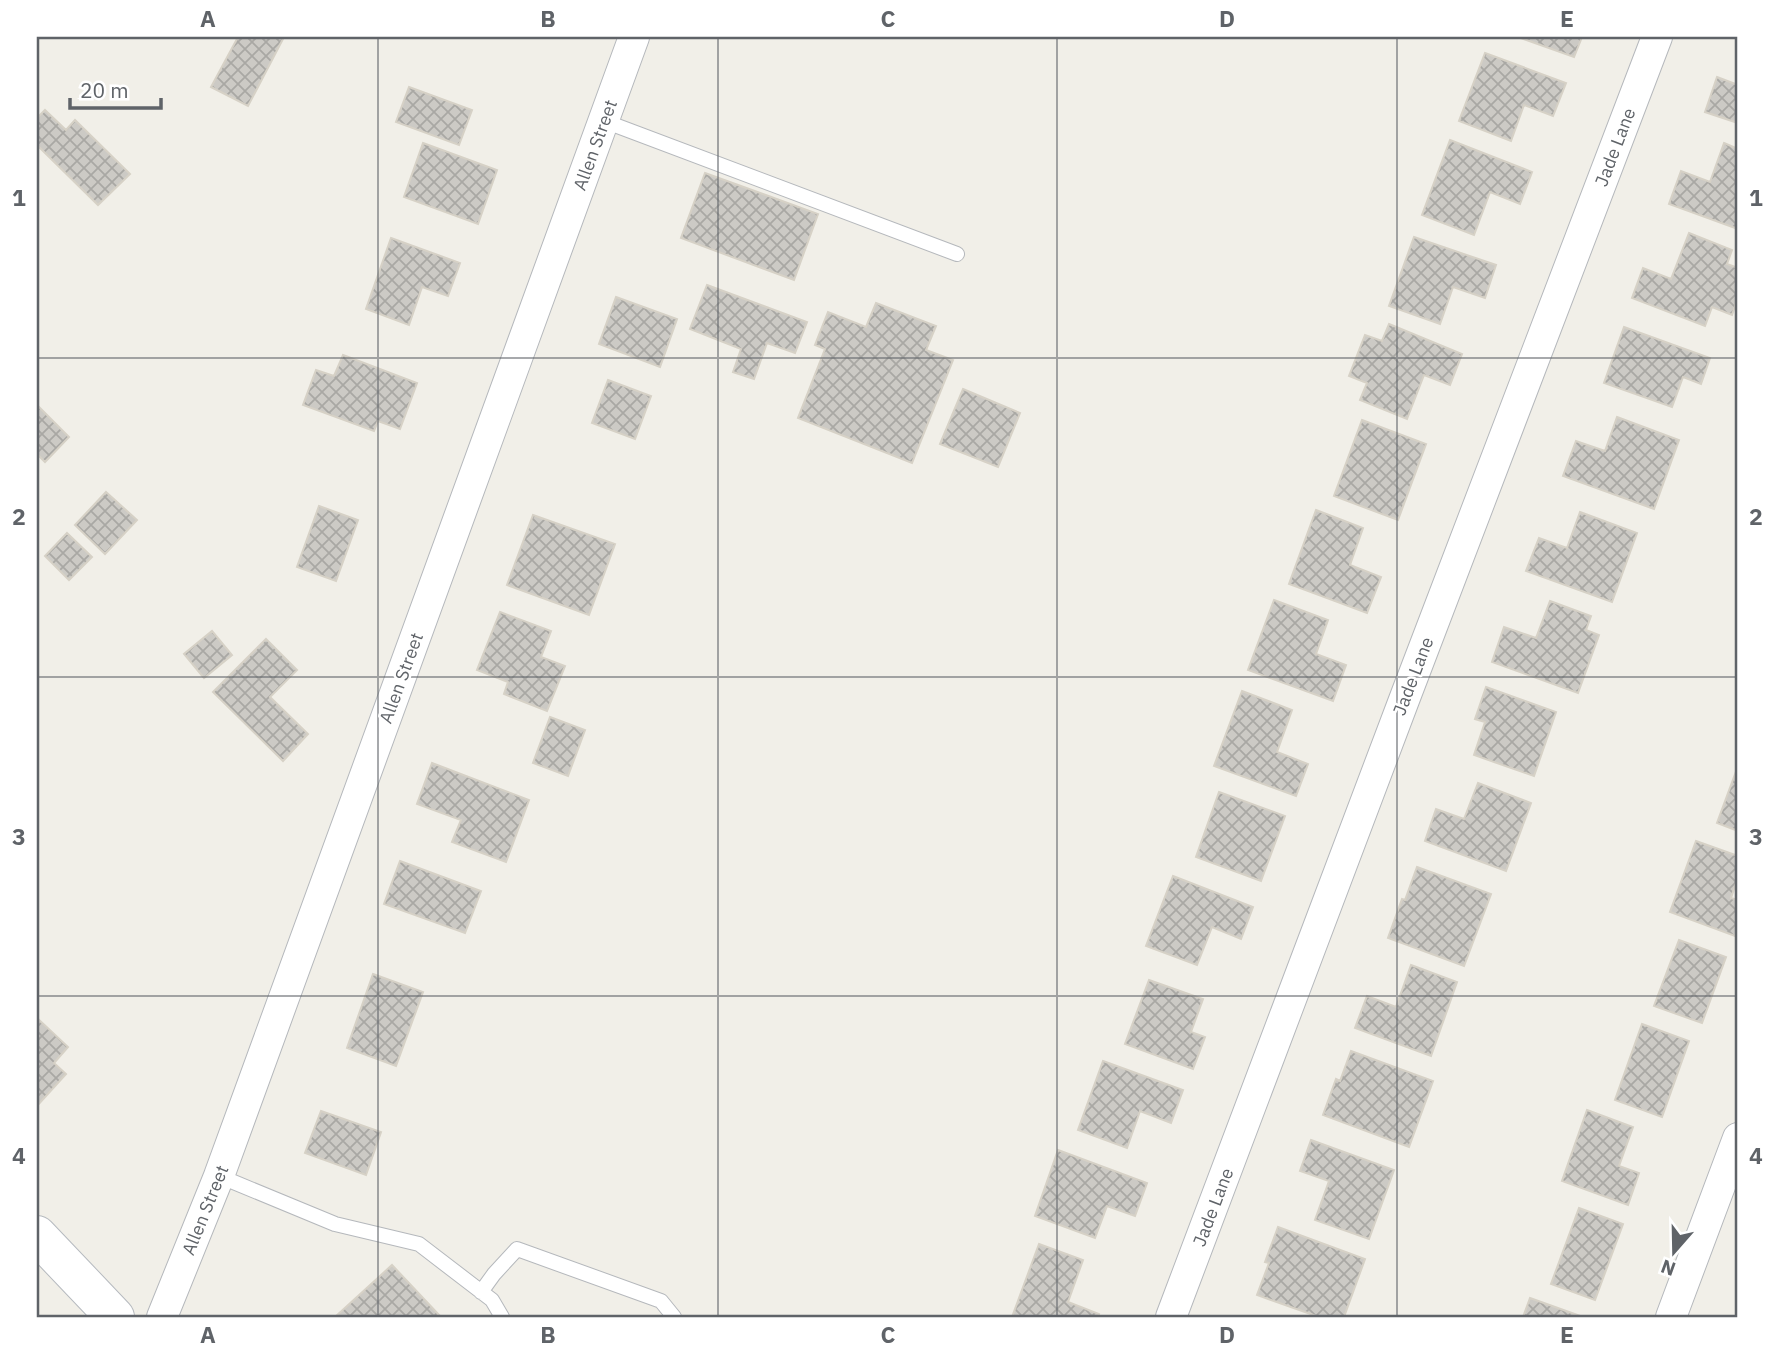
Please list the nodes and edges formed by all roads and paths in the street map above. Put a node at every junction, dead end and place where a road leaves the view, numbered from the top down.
1 (634, 37) edge
2 (1657, 37) edge
3 (604, 121) junction
4 (957, 254) dead end
5 (1738, 1138) edge
6 (219, 1176) junction
7 (37, 1235) edge
8 (481, 1292) junction
9 (115, 1317) edge
10 (162, 1317) edge
11 (502, 1317) edge
12 (674, 1317) edge
13 (1171, 1317) edge
14 (1671, 1317) edge

1 - 3 street, Allen Street
2 - 13 street, Jade Lane
3 - 4 lane
3 - 6 street, Allen Street
5 - 14 street
6 - 8 lane
6 - 10 street, Allen Street
7 - 9 street
8 - 11 lane
8 - 12 lane

